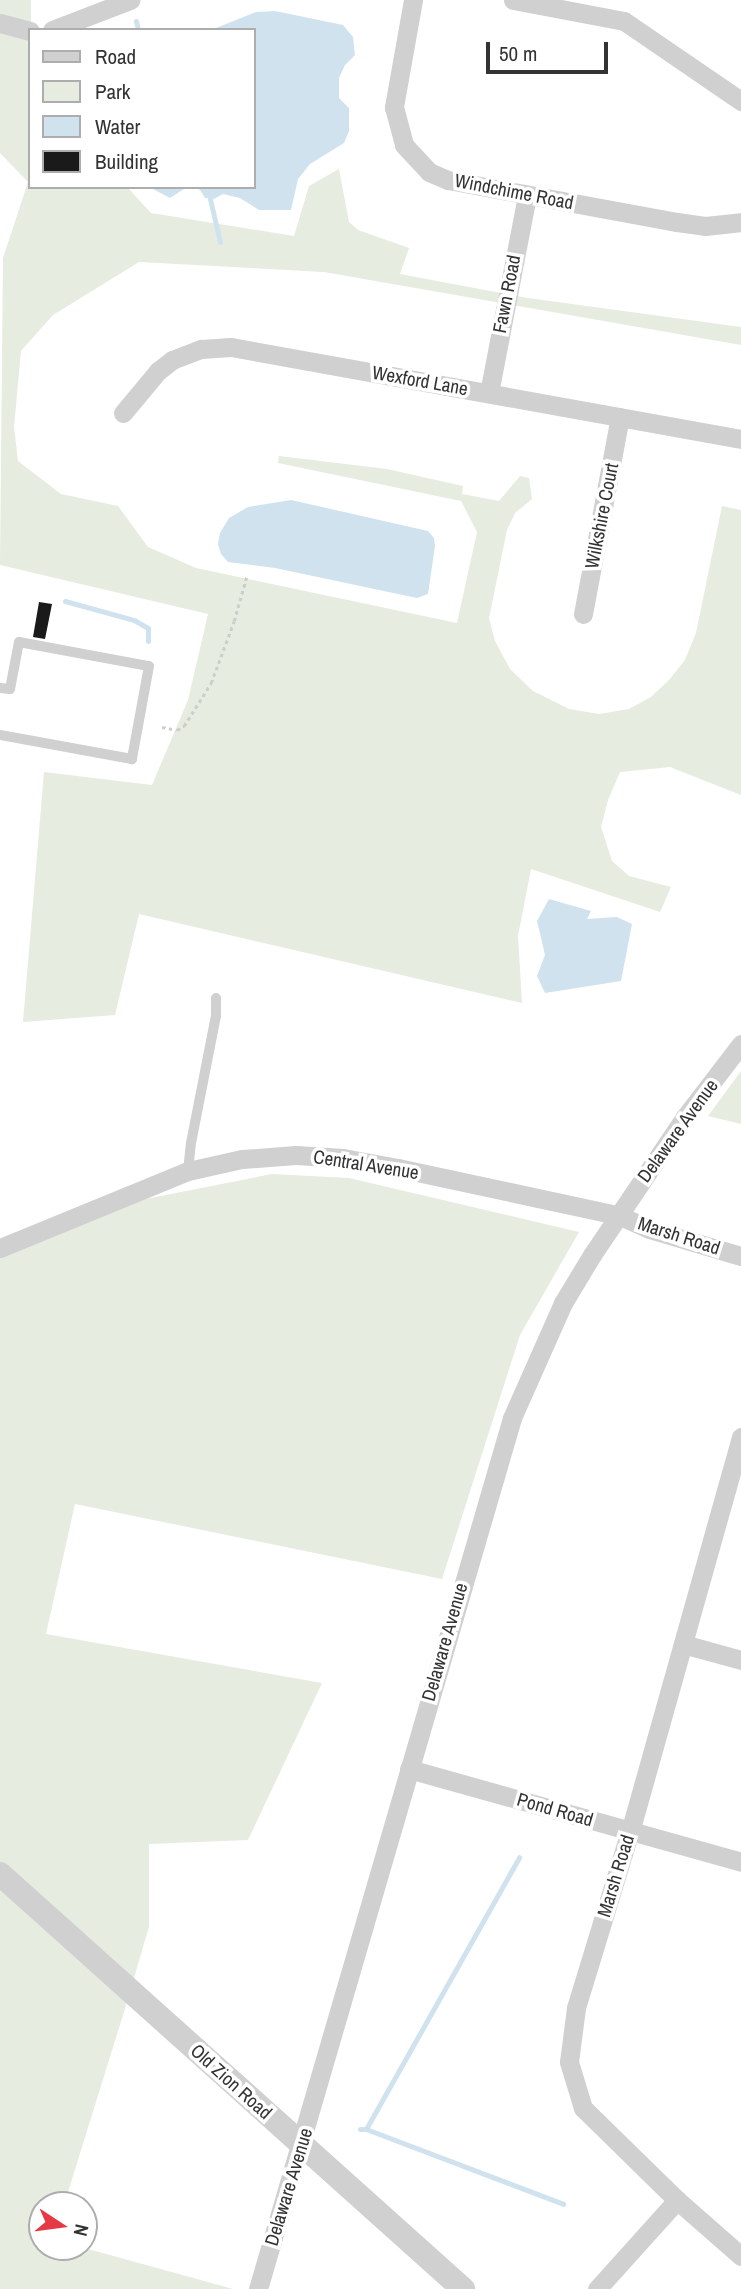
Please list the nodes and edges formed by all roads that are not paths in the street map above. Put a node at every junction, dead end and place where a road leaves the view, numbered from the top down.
1 (130, 0) edge
2 (413, 0) edge
3 (513, 0) edge
4 (0, 23) edge
5 (57, 28) edge
6 (28, 30) edge
7 (741, 101) edge
8 (527, 195) junction
9 (741, 222) edge
10 (489, 393) junction
11 (123, 413) dead end
12 (620, 417) junction
13 (741, 439) edge
14 (583, 614) dead end
15 (0, 688) edge
16 (0, 735) edge
17 (216, 998) dead end
18 (741, 1044) edge
19 (188, 1171) junction
20 (618, 1215) junction
21 (0, 1248) edge
22 (741, 1256) edge
23 (741, 1437) edge
24 (738, 1457) edge
25 (683, 1644) junction
26 (741, 1660) edge
27 (409, 1769) junction
28 (630, 1831) junction
29 (741, 1862) edge
30 (0, 1874) edge
31 (302, 2145) junction
32 (677, 2200) junction
33 (741, 2256) edge
34 (258, 2289) edge
35 (463, 2289) edge
36 (597, 2289) edge

1 - 5 street
2 - 8 street, Windchime Road
3 - 7 street
4 - 6 street
8 - 9 street, Windchime Road
8 - 10 street, Fawn Road
10 - 11 street, Wexford Lane
10 - 12 street, Wexford Lane
12 - 13 street, Wexford Lane
12 - 14 street, Wilkshire Court
15 - 16 lane
17 - 19 lane
18 - 20 street, Delaware Avenue
19 - 20 street, Central Avenue
19 - 21 street, Central Avenue
20 - 22 street, Marsh Road
20 - 27 street, Delaware Avenue
23 - 24 street, Marsh Road
24 - 25 street, Marsh Road
25 - 26 street
25 - 28 street, Marsh Road
27 - 28 street, Pond Road
27 - 31 street, Delaware Avenue
28 - 29 street, Pond Road
28 - 32 street, Marsh Road
30 - 31 street, Old Zion Road
31 - 34 street, Delaware Avenue
31 - 35 street, Old Zion Road
32 - 33 street, Marsh Road
32 - 36 street

